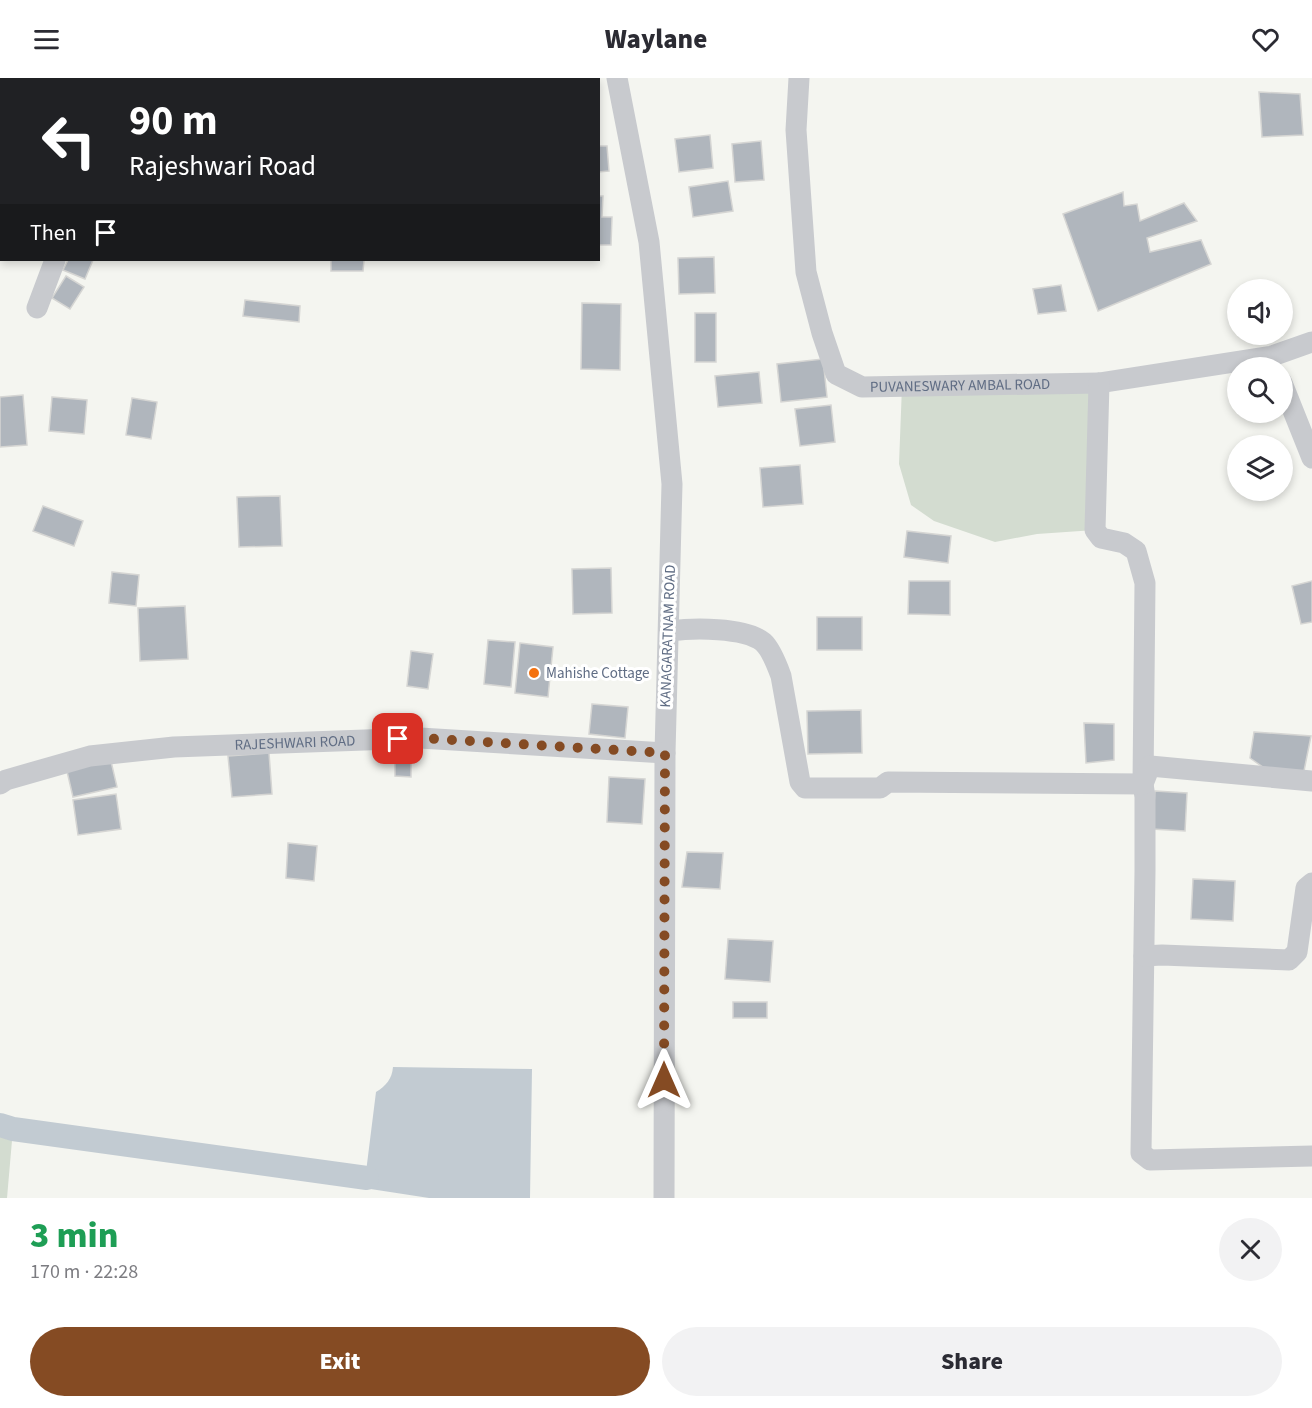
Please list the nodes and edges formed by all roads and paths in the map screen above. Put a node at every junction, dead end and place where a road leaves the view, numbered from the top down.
1 (617, 78) edge
2 (799, 78) edge
3 (55, 261) edge
4 (37, 308) dead end
5 (1312, 342) edge
6 (1284, 357) edge
7 (1227, 368) edge
8 (1099, 383) junction
9 (1293, 410) edge
10 (1312, 458) edge
11 (670, 631) junction
12 (665, 753) junction
13 (1312, 781) edge
14 (0, 784) edge
15 (1143, 784) junction
16 (1312, 883) edge
17 (1144, 956) junction
18 (1312, 1156) edge
19 (664, 1198) edge

1 - 11 street, KANAGARATNAM ROAD
2 - 8 street, PUVANESWARY AMBAL ROAD
3 - 4 street
5 - 6 street, PUVANESWARY AMBAL ROAD
7 - 8 street, PUVANESWARY AMBAL ROAD
8 - 15 street
9 - 10 street
11 - 12 street, KANAGARATNAM ROAD
11 - 15 street
12 - 14 street, RAJESHWARI ROAD
12 - 19 street, KANAGARATNAM ROAD
13 - 15 street
15 - 17 street
16 - 17 street
17 - 18 street

